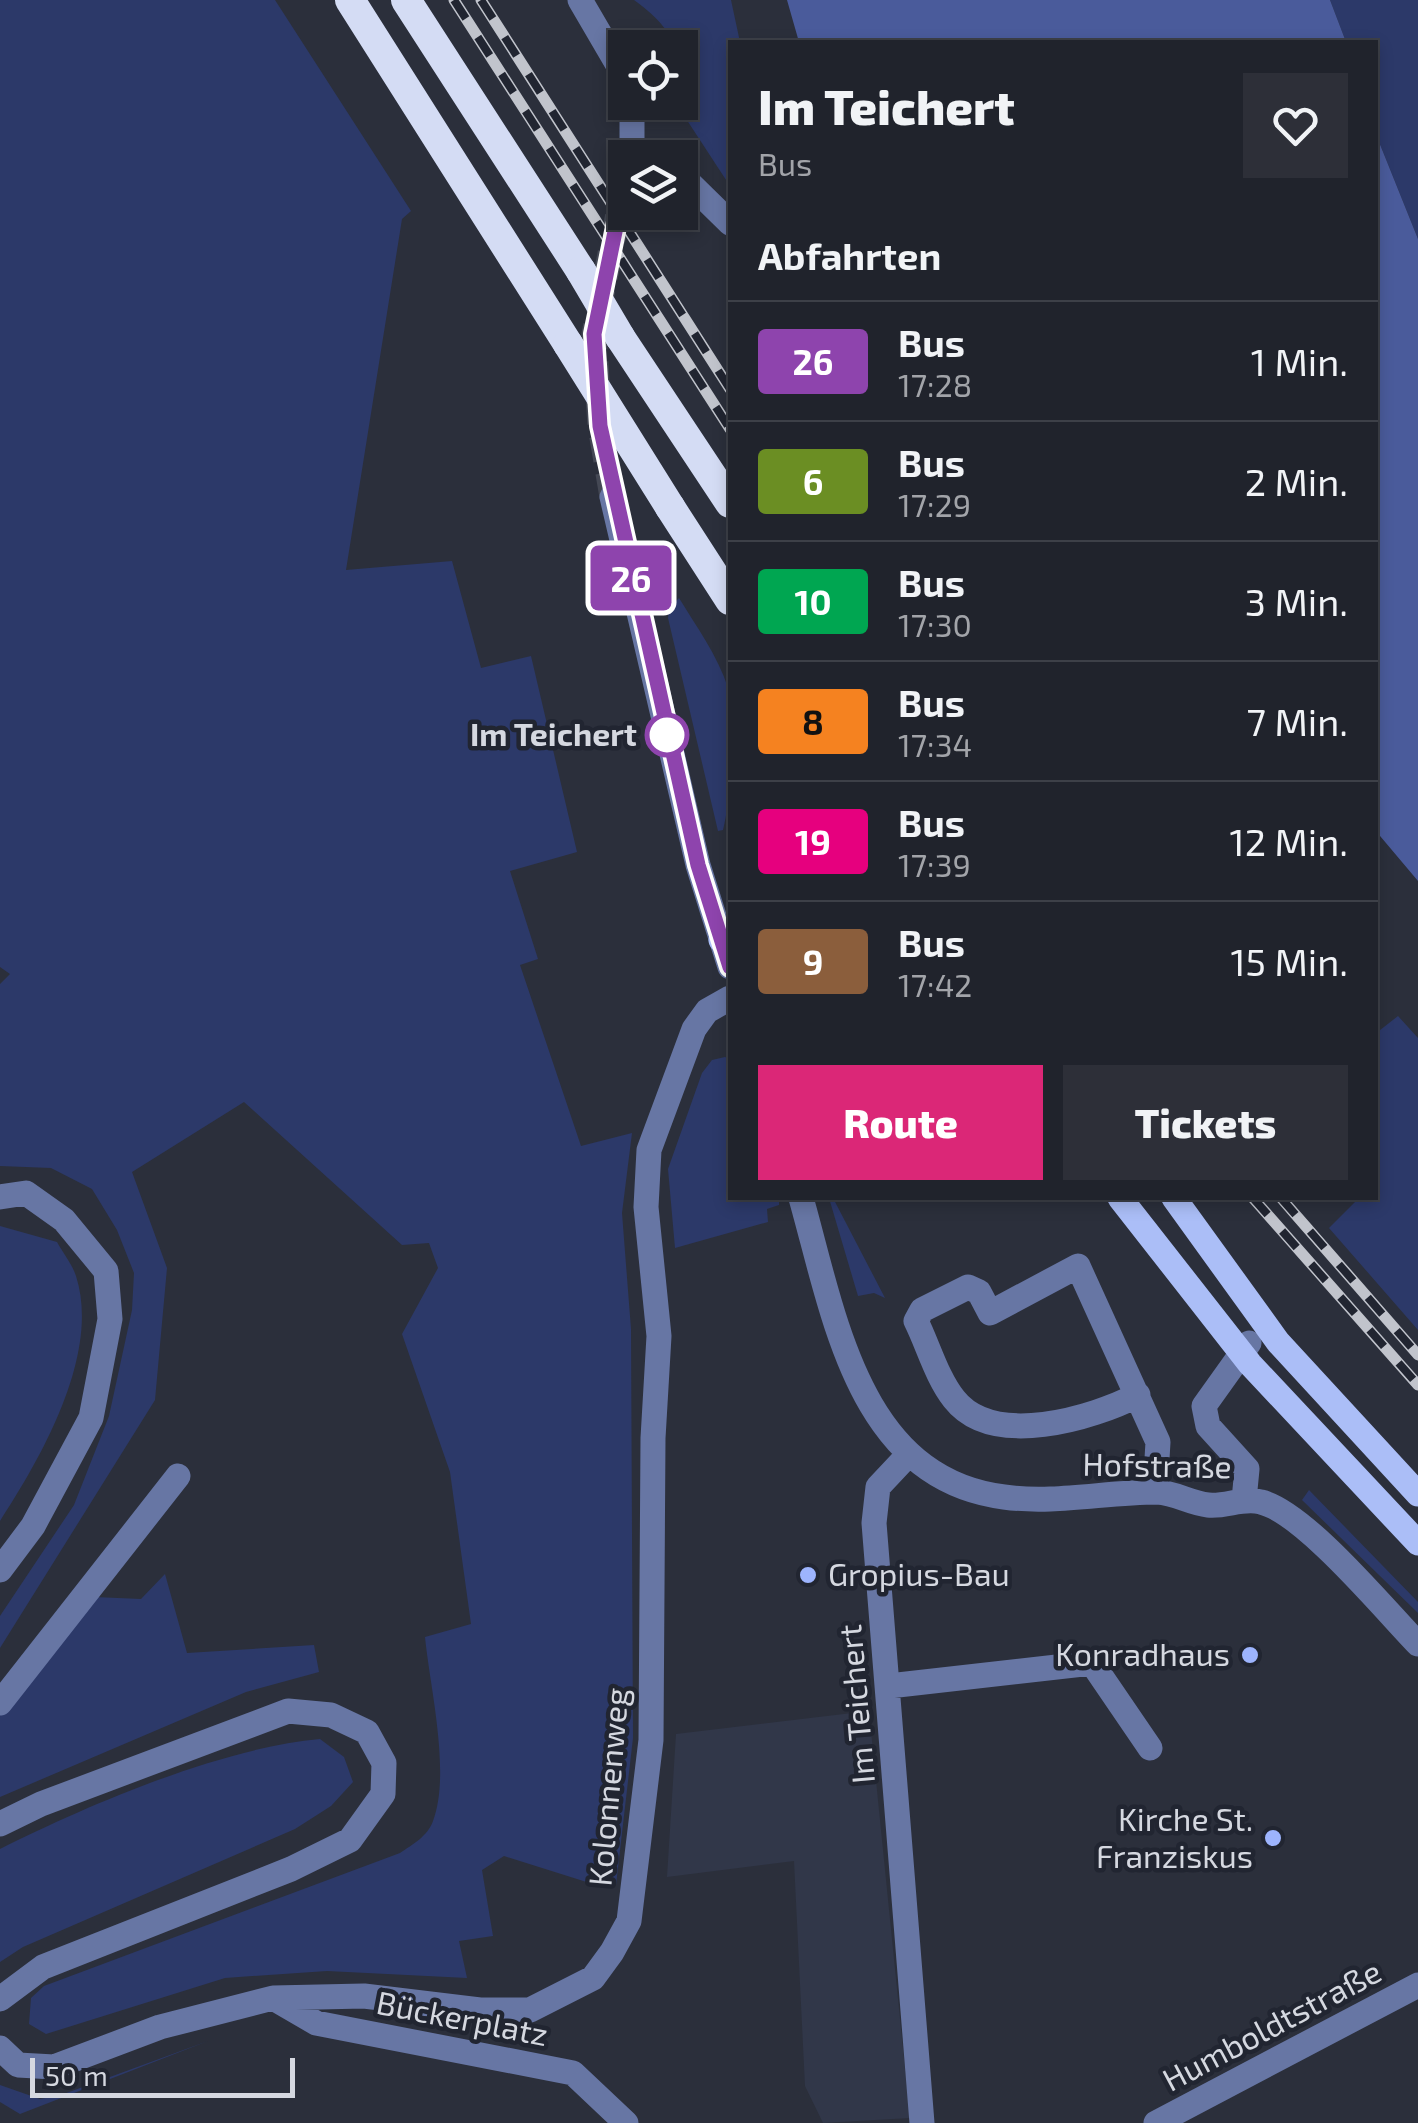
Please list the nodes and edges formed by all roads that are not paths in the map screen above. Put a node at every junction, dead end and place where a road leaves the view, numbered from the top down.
1 (350, 0) edge
2 (406, 0) edge
3 (580, 0) edge
4 (608, 48) edge
5 (698, 192) edge
6 (728, 222) edge
7 (612, 497) tunnel mouth
8 (728, 501) edge
9 (728, 597) edge
10 (725, 938) edge
11 (728, 999) edge
12 (0, 1197) edge
13 (803, 1200) edge
14 (1122, 1200) edge
15 (1175, 1200) edge
16 (1249, 1342) dead end
17 (1138, 1395) junction
18 (909, 1454) junction
19 (178, 1476) dead end
20 (1154, 1492) junction
21 (1418, 1494) edge
22 (1244, 1500) junction
23 (1418, 1543) edge
24 (0, 1570) edge
25 (1418, 1644) edge
26 (889, 1686) junction
27 (0, 1703) edge
28 (1150, 1748) dead end
29 (0, 1824) edge
30 (1418, 1986) edge
31 (273, 1998) junction
32 (0, 2000) edge
33 (0, 2048) edge
34 (1164, 2121) edge
35 (626, 2123) edge
36 (922, 2123) edge

1 - 9 highway, bridge
2 - 8 highway, bridge
3 - 4 street
5 - 6 street
7 - 10 street
11 - 31 street, Kolonnenweg
12 - 24 street
13 - 18 street
14 - 23 main road, bridge
15 - 21 main road
16 - 22 street
17 - 17 street
17 - 20 street
18 - 20 street, Hofstraße
18 - 26 street, Im Teichert
19 - 27 street
20 - 22 street, Hofstraße
22 - 25 street, Hofstraße
26 - 28 street
26 - 36 street, Im Teichert
29 - 32 street
30 - 34 street, Humboldtstraße
31 - 33 street, Kolonnenweg
31 - 35 street, Bückerplatz

